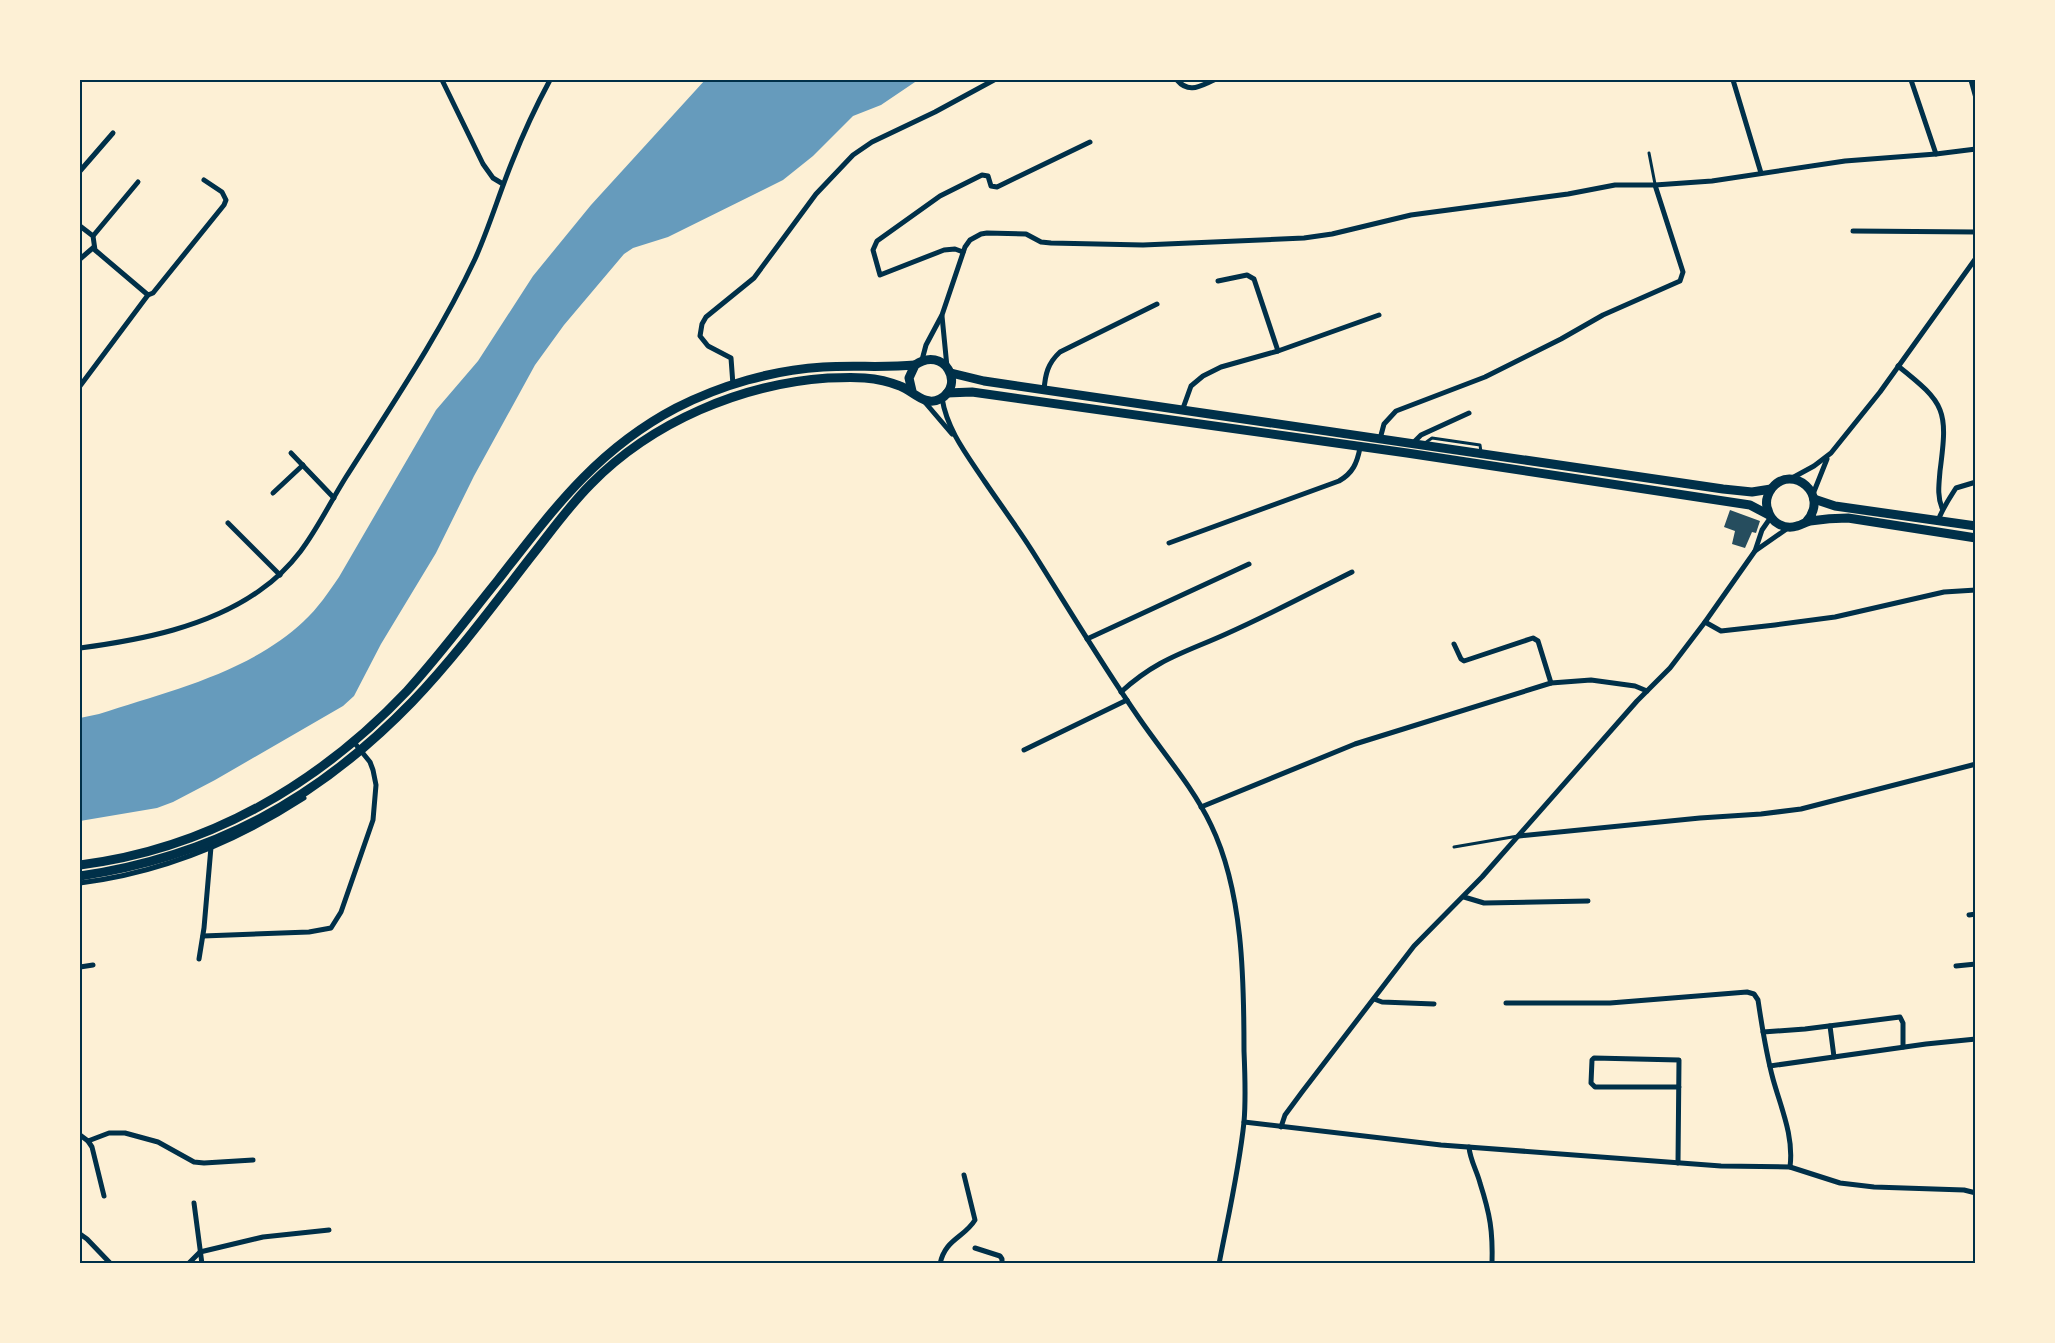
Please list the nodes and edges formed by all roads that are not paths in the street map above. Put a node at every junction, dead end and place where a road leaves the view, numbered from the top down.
1 (442, 80) edge
2 (550, 80) edge
3 (994, 80) edge
4 (1177, 80) edge
5 (1214, 80) edge
6 (1733, 80) edge
7 (1911, 80) edge
8 (1971, 80) edge
9 (1976, 98) edge
10 (113, 133) dead end
11 (1090, 142) dead end
12 (1976, 149) edge
13 (1649, 153) dead end
14 (1936, 154) junction
15 (80, 171) edge
16 (1761, 173) junction
17 (204, 180) dead end
18 (138, 182) dead end
19 (503, 184) junction
20 (1655, 185) junction
21 (80, 225) edge
22 (1853, 231) dead end
23 (1976, 232) edge
24 (93, 236) junction
25 (94, 247) junction
26 (963, 252) junction
27 (1976, 258) edge
28 (80, 259) edge
29 (1218, 281) dead end
30 (148, 295) junction
31 (1157, 304) dead end
32 (942, 315) junction
33 (1379, 315) dead end
34 (1278, 351) junction
35 (919, 363) junction
36 (1898, 366) junction
37 (949, 370) junction
38 (80, 386) edge
39 (733, 386) junction
40 (912, 391) junction
41 (1044, 391) junction
42 (945, 395) junction
43 (923, 400) junction
44 (1182, 411) junction
45 (1469, 413) dead end
46 (955, 437) junction
47 (1380, 440) junction
48 (1417, 445) junction
49 (1360, 448) junction
50 (291, 453) dead end
51 (1827, 457) junction
52 (303, 465) junction
53 (1790, 479) junction
54 (1976, 482) edge
55 (1771, 489) junction
56 (273, 493) dead end
57 (1813, 496) junction
58 (334, 498) junction
59 (1942, 508) junction
60 (1770, 516) junction
61 (1938, 521) junction
62 (1806, 522) junction
63 (228, 523) dead end
64 (1976, 526) edge
65 (1788, 527) junction
66 (1976, 538) edge
67 (1169, 543) dead end
68 (1755, 551) junction
69 (1249, 564) dead end
70 (1352, 572) dead end
71 (280, 574) junction
72 (1976, 590) edge
73 (1705, 622) junction
74 (1087, 639) junction
75 (1454, 644) dead end
76 (80, 648) edge
77 (1551, 683) junction
78 (1647, 691) junction
79 (1121, 692) junction
80 (1127, 700) junction
81 (353, 741) junction
82 (361, 750) junction
83 (1024, 750) dead end
84 (1976, 764) edge
85 (1201, 807) junction
86 (1519, 836) junction
87 (211, 845) junction
88 (1454, 847) dead end
89 (80, 865) edge
90 (80, 876) edge
91 (80, 883) edge
92 (1464, 897) junction
93 (1588, 901) dead end
94 (203, 936) junction
95 (200, 959) dead end
96 (1976, 964) edge
97 (93, 965) dead end
98 (1956, 966) dead end
99 (80, 967) edge
100 (1374, 999) junction
101 (1506, 1003) dead end
102 (1434, 1004) dead end
103 (1830, 1026) junction
104 (1763, 1032) junction
105 (1976, 1039) edge
106 (1903, 1047) junction
107 (1834, 1057) junction
108 (1770, 1066) junction
109 (1679, 1087) junction
110 (1244, 1122) junction
111 (1281, 1127) junction
112 (80, 1135) edge
113 (88, 1141) junction
114 (1469, 1147) junction
115 (253, 1160) dead end
116 (1678, 1162) junction
117 (1790, 1167) junction
118 (964, 1175) dead end
119 (1974, 1191) edge
120 (104, 1196) dead end
121 (194, 1203) dead end
122 (329, 1230) dead end
123 (80, 1234) edge
124 (975, 1248) dead end
125 (200, 1252) junction
126 (111, 1263) edge
127 (188, 1263) edge
128 (202, 1263) edge
129 (940, 1263) edge
130 (1002, 1263) edge
131 (1219, 1263) edge
132 (1492, 1263) edge

1 - 19 street
2 - 19 street
3 - 39 street
4 - 5 street
6 - 16 street
7 - 14 street
8 - 9 street
10 - 15 street
11 - 26 street
12 - 14 street
13 - 20 lane
14 - 16 street
16 - 20 street
17 - 30 street
18 - 24 street
19 - 58 street
20 - 26 street
20 - 47 street
21 - 24 street
22 - 23 street
24 - 25 street
25 - 28 street
25 - 30 street
26 - 32 street
27 - 36 street
29 - 34 street
30 - 38 street
31 - 41 street
32 - 35 street
32 - 37 street
33 - 34 street
34 - 44 street
35 - 37 main road
35 - 39 main road
35 - 40 main road
36 - 51 street
36 - 59 street
37 - 41 main road
37 - 42 main road
39 - 81 main road
40 - 43 main road
40 - 82 main road
41 - 44 main road
42 - 43 main road
42 - 46 street
42 - 49 main road
43 - 46 street
44 - 47 main road
45 - 48 street
46 - 74 street
47 - 48 main road
48 - 55 main road
49 - 60 main road
49 - 67 street
50 - 52 street
51 - 53 street
51 - 57 street
52 - 56 street
52 - 58 street
53 - 55 main road
53 - 57 main road
54 - 59 street
55 - 60 main road
57 - 61 main road
57 - 62 main road
58 - 71 street
59 - 61 street
60 - 65 main road
60 - 68 street
61 - 64 main road
62 - 65 main road
62 - 66 main road
63 - 71 street
65 - 68 street
68 - 73 street
69 - 74 street
70 - 79 street
71 - 76 street
72 - 73 street
73 - 78 street
74 - 79 street
75 - 77 street
77 - 78 street
77 - 85 street
78 - 86 street
79 - 80 street
80 - 83 street
80 - 85 street
81 - 82 street
81 - 89 main road
82 - 87 main road
82 - 94 street
84 - 86 street
85 - 110 street
86 - 88 lane
86 - 92 street
87 - 90 main road
87 - 91 street
87 - 94 street
92 - 93 street
92 - 100 street
94 - 95 street
96 - 98 street
97 - 99 street
100 - 102 street
100 - 111 street
101 - 104 street
103 - 104 street
103 - 106 street
103 - 107 street
104 - 108 street
105 - 106 street
106 - 107 street
107 - 108 street
108 - 117 street
109 - 109 street
109 - 116 street
110 - 111 street
110 - 131 street
111 - 114 street
112 - 113 street
113 - 115 street
113 - 120 street
114 - 116 street
114 - 132 street
116 - 117 street
117 - 119 street
118 - 129 street
121 - 125 street
122 - 125 street
123 - 126 street
124 - 130 street
125 - 127 street
125 - 128 street

